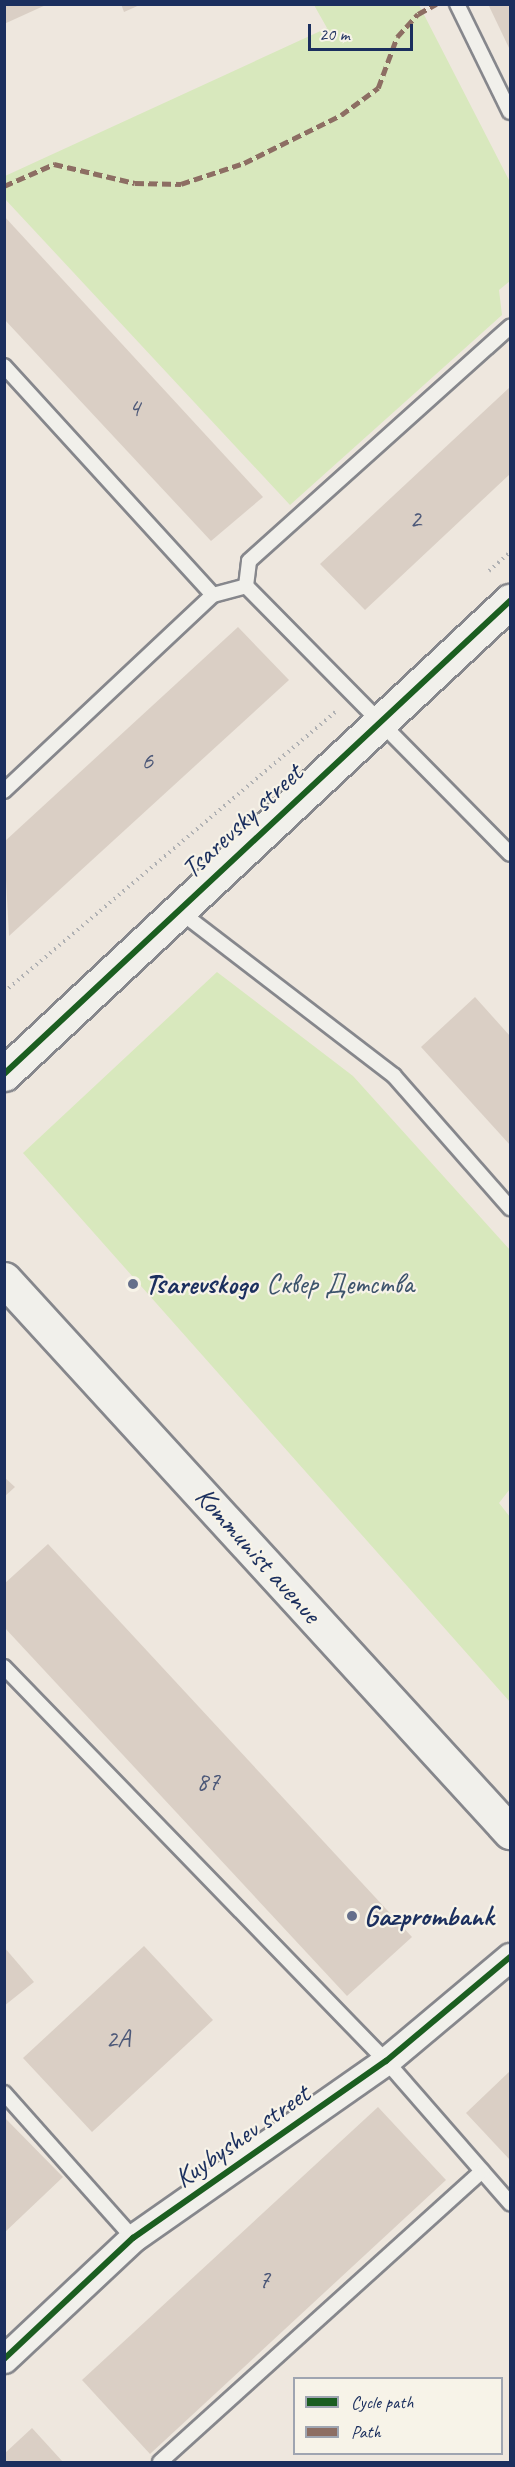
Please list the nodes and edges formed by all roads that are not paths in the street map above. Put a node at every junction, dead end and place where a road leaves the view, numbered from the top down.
1 (457, 4) edge
2 (510, 112) edge
3 (510, 327) edge
4 (4, 366) edge
5 (246, 586) junction
6 (213, 595) junction
7 (510, 601) edge
8 (381, 721) junction
9 (4, 791) edge
10 (510, 854) edge
11 (178, 910) junction
12 (4, 1074) edge
13 (510, 1208) edge
14 (4, 1279) edge
15 (4, 1667) edge
16 (510, 1832) edge
17 (510, 1957) edge
18 (386, 2061) junction
19 (4, 2092) edge
20 (482, 2171) junction
21 (510, 2203) edge
22 (133, 2238) junction
23 (4, 2359) edge
24 (160, 2463) edge

1 - 2 lane
3 - 5 lane
4 - 6 lane
5 - 6 lane
5 - 8 lane
6 - 9 lane
7 - 8 main road, Tsarevsky street
8 - 10 lane
8 - 11 main road, Tsarevsky street
11 - 12 main road, Tsarevsky street
11 - 13 lane
14 - 16 main road, Kommunist avenue
15 - 18 lane
17 - 18 street, Kuybyshev street
18 - 20 lane
18 - 22 street, Kuybyshev street
19 - 22 lane
20 - 21 lane
20 - 24 lane
22 - 23 street, Kuybyshev street

